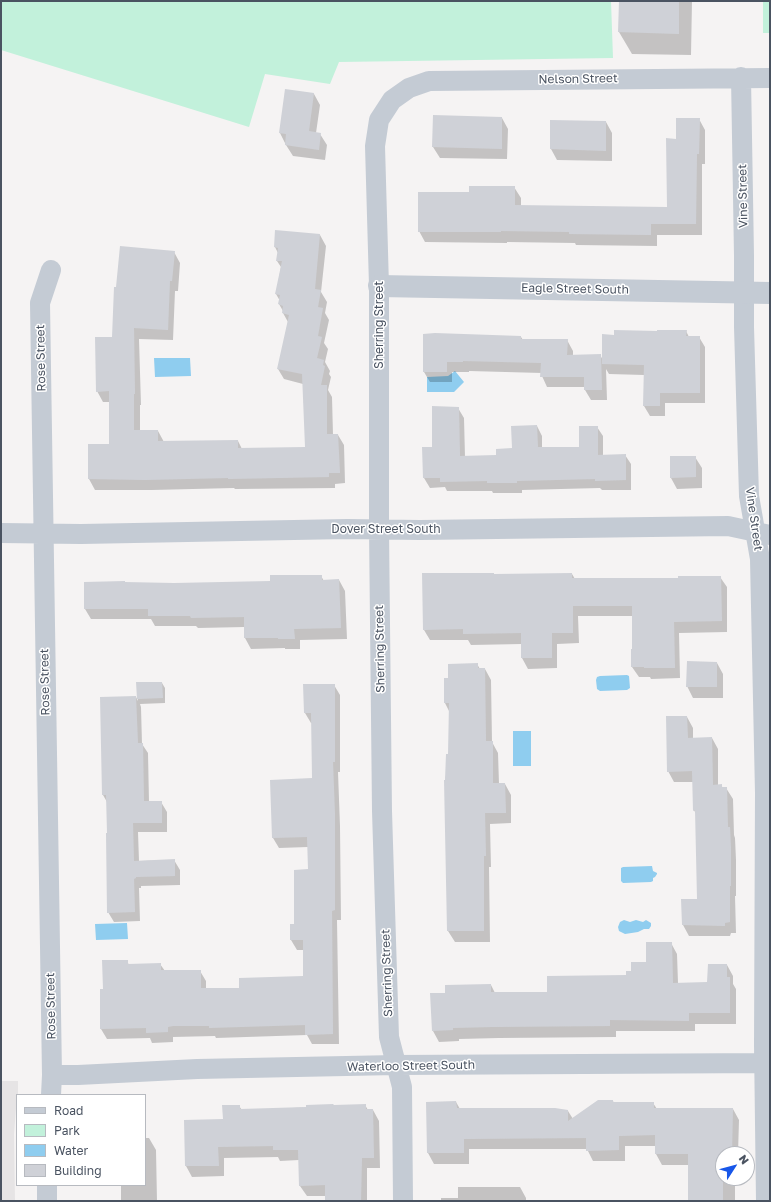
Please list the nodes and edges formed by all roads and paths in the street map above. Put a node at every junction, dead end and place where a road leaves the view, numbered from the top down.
1 (741, 77) junction
2 (770, 78) edge
3 (392, 100) joint
4 (51, 270) dead end
5 (379, 286) junction
6 (744, 292) junction
7 (770, 292) edge
8 (379, 529) junction
9 (1, 533) edge
10 (43, 533) junction
11 (762, 533) edge
12 (768, 1063) edge
13 (396, 1065) junction
14 (52, 1075) junction
15 (51, 1094) edge
16 (47, 1186) edge
17 (47, 1201) edge
18 (403, 1201) edge
19 (766, 1201) edge

1 - 2 street, Nelson Street
1 - 3 street, Nelson Street
1 - 6 street, Vine Street
3 - 5 street, Sherring Street
4 - 10 street, Rose Street
5 - 6 street, Eagle Street South
5 - 8 street, Sherring Street
6 - 7 street, Eagle Street South
6 - 11 street, Vine Street
8 - 10 street, Dover Street South
8 - 11 street, Dover Street South
8 - 13 street, Sherring Street
9 - 10 street, Dover Street South
10 - 14 street, Rose Street
11 - 12 street, Vine Street
12 - 13 street, Waterloo Street South
12 - 19 street, Vine Street
13 - 14 street, Waterloo Street South
13 - 18 street, Sherring Street
14 - 15 street, Rose Street
16 - 17 street

